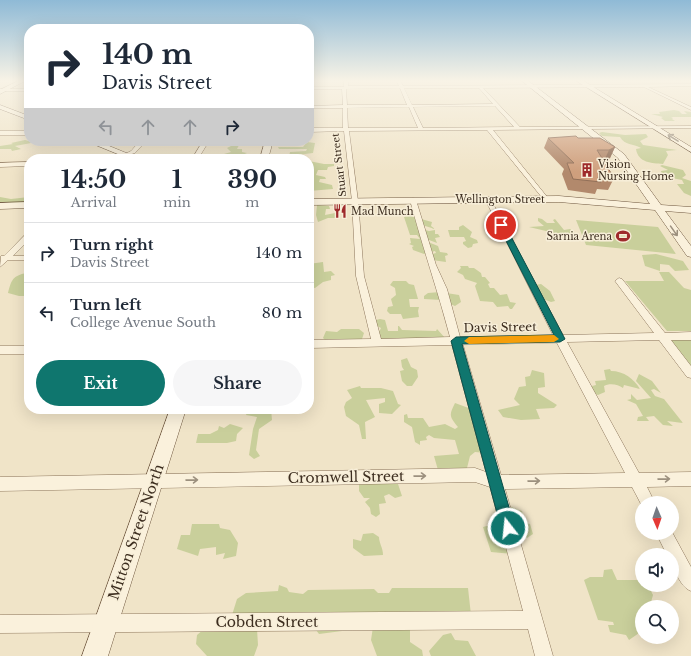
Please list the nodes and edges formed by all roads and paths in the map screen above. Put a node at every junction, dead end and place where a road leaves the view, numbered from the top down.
1 (10, 111) edge
2 (345, 111) edge
3 (412, 111) edge
4 (501, 111) edge
5 (562, 111) edge
6 (628, 111) edge
7 (24, 116) edge
8 (655, 127) junction
9 (691, 127) edge
10 (518, 128) junction
11 (584, 128) junction
12 (421, 129) junction
13 (489, 129) junction
14 (314, 130) edge
15 (346, 130) junction
16 (0, 133) edge
17 (24, 133) edge
18 (102, 146) edge
19 (138, 146) edge
20 (691, 150) edge
21 (122, 154) edge
22 (133, 154) edge
23 (24, 164) edge
24 (0, 165) edge
25 (546, 199) junction
26 (413, 200) junction
27 (488, 200) junction
28 (355, 201) junction
29 (314, 202) edge
30 (24, 205) edge
31 (0, 206) edge
32 (658, 207) junction
33 (691, 210) edge
34 (24, 240) edge
35 (691, 254) edge
36 (3, 258) edge
37 (24, 258) edge
38 (0, 264) edge
39 (618, 281) dead end
40 (691, 336) edge
41 (662, 337) junction
42 (560, 339) junction
43 (456, 341) junction
44 (377, 342) junction
45 (314, 344) edge
46 (0, 350) edge
47 (24, 350) edge
48 (691, 374) edge
49 (176, 414) edge
50 (691, 479) edge
51 (636, 480) junction
52 (153, 481) junction
53 (495, 482) junction
54 (0, 484) edge
55 (644, 496) edge
56 (668, 540) edge
57 (691, 583) edge
58 (534, 620) junction
59 (106, 623) junction
60 (0, 624) edge
61 (95, 656) edge
62 (544, 656) edge

1 - 7 main road
2 - 15 street, Stuart Street
3 - 12 street
4 - 10 street
5 - 11 main road
6 - 8 main road
8 - 9 street
8 - 11 street
20 -> 8 main road
10 - 11 street
10 - 13 street
11 - 32 main road
12 - 13 street
12 - 15 street
13 - 25 street
14 - 15 street
15 - 28 street, Stuart Street
16 - 17 street
18 - 21 main road
19 - 22 street
23 - 24 street
25 - 27 main road, Wellington Street
25 - 32 main road, Wellington Street
26 - 27 main road, Wellington Street
26 - 28 main road, Wellington Street
26 - 43 street
27 - 42 street
28 - 29 main road, Wellington Street
28 - 44 street, Stuart Street
30 - 31 main road
32 - 33 main road, Wellington Street
32 -> 35 main road
34 - 36 street
36 - 37 street
36 - 38 street
39 - 41 street
40 - 41 street, Davis Street
41 - 42 street, Davis Street
41 - 48 street
42 - 43 street, Davis Street
42 - 51 street
43 - 44 street, Davis Street
43 - 53 street
44 - 45 street, Davis Street
46 - 47 street
49 - 52 main road, Mitton Street North
51 -> 50 street, Cromwell Street
53 -> 51 street, Cromwell Street
51 - 55 street
52 -> 53 street, Cromwell Street
52 - 54 street, Cromwell Street
52 - 59 main road, Mitton Street North
53 - 58 street
56 - 57 street
58 - 59 street, Cobden Street
58 - 62 street
59 - 60 street, Cobden Street
59 - 61 main road, Mitton Street North

